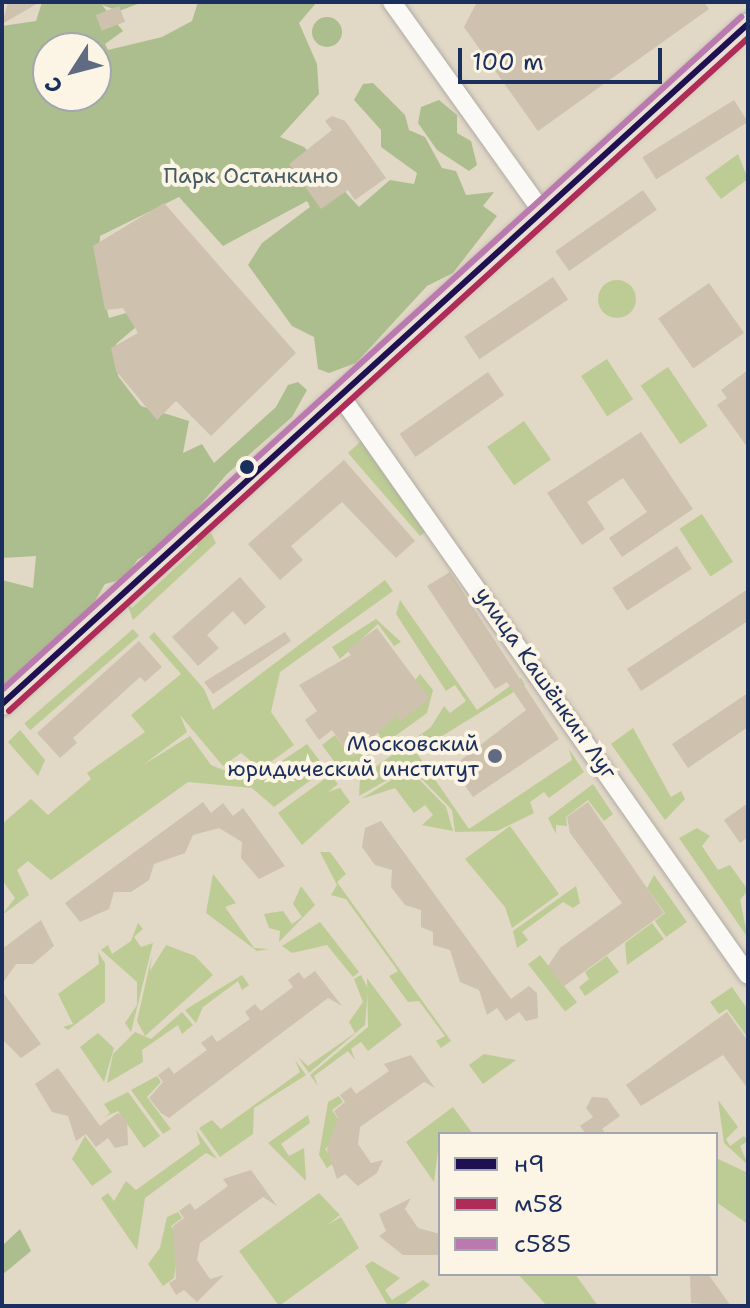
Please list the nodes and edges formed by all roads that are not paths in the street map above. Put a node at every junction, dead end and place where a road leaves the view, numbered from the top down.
1 (392, 2) edge
2 (748, 24) edge
3 (540, 209) junction
4 (340, 395) junction
5 (2, 704) edge
6 (748, 975) edge

1 - 3 street
2 - 3 main road
3 - 4 main road
4 - 5 main road
4 - 6 street, улица Кашёнкин Луг

